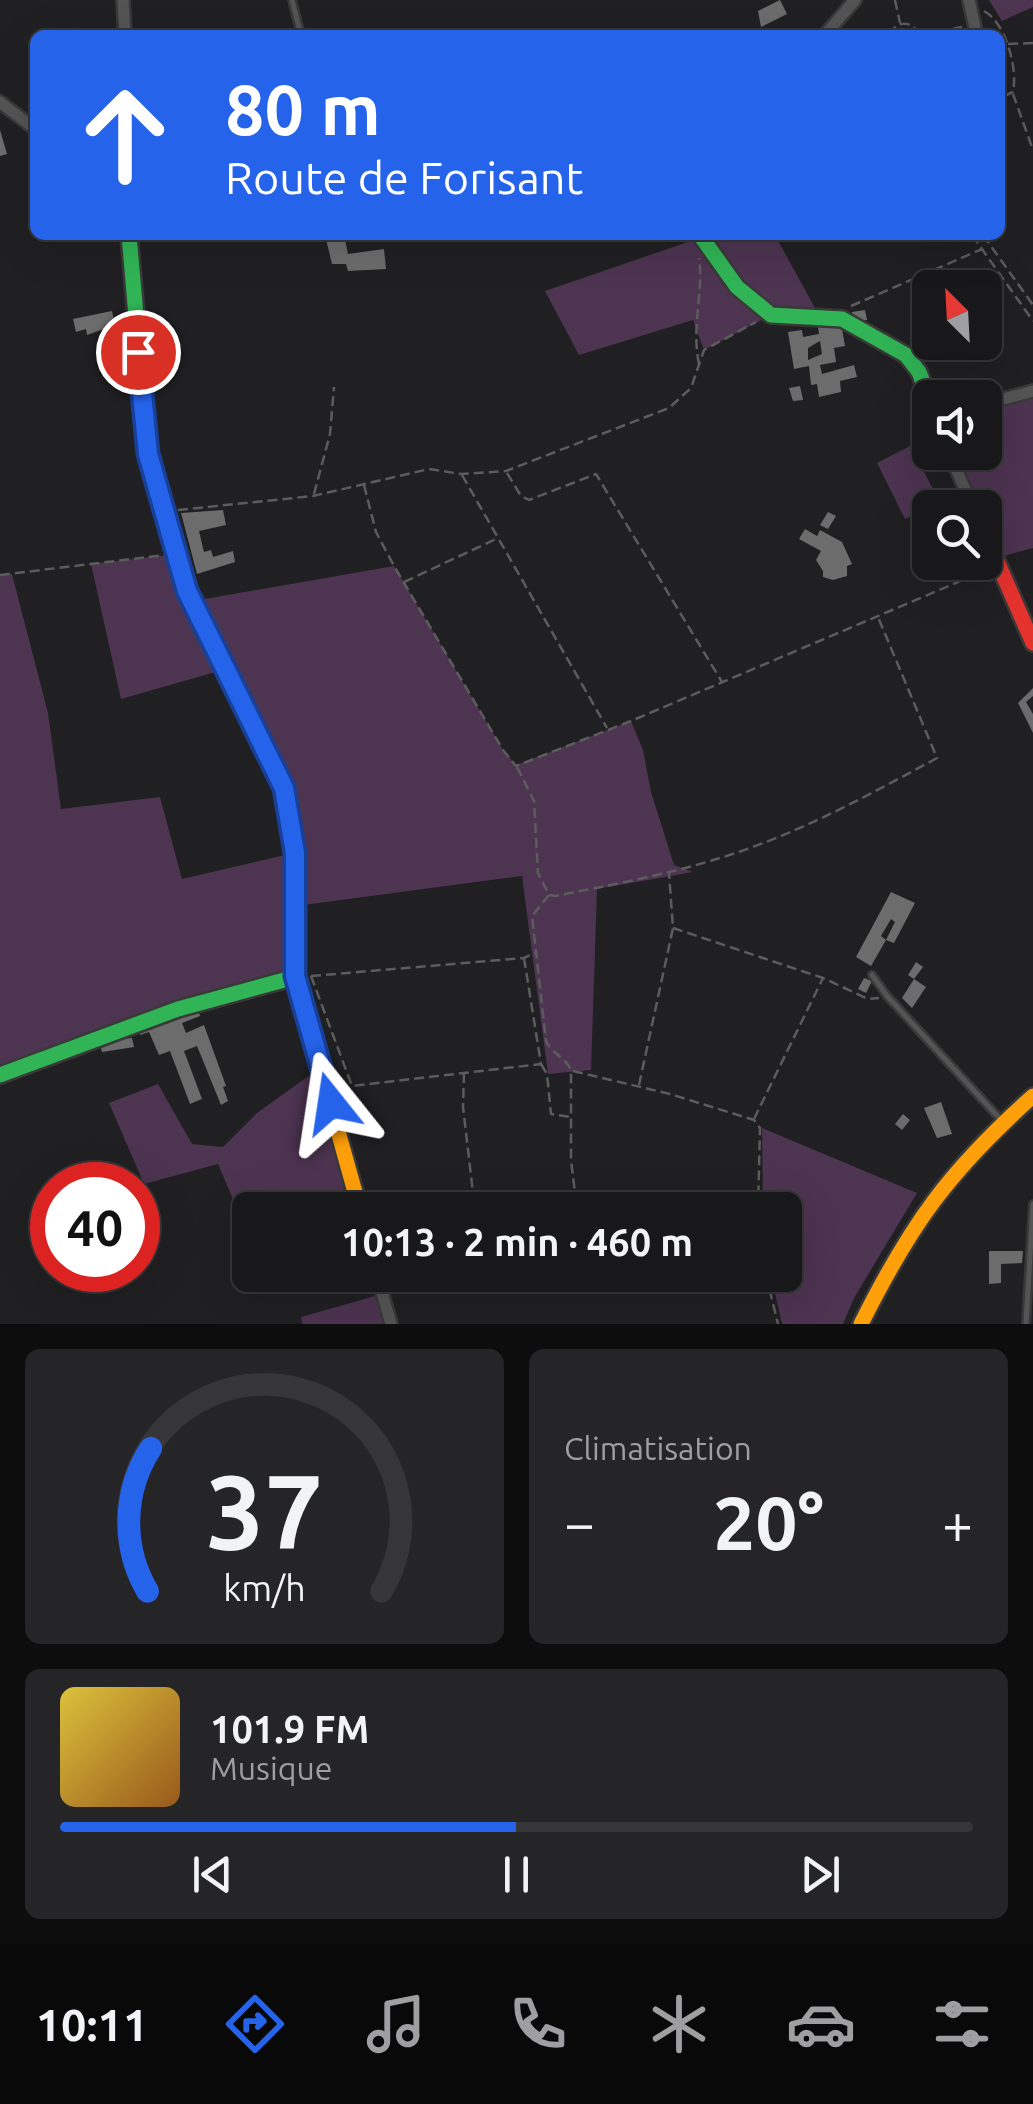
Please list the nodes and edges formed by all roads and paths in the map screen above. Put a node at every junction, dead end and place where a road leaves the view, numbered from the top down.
1 (123, 0) edge
2 (292, 0) edge
3 (855, 0) edge
4 (895, 0) edge
5 (971, 3) edge
6 (900, 24) junction
7 (124, 30) edge
8 (300, 30) edge
9 (829, 30) edge
10 (895, 30) edge
11 (917, 30) edge
12 (975, 30) edge
13 (1000, 30) edge
14 (1033, 43) edge
15 (1006, 44) joint
16 (1012, 92) junction
17 (1005, 96) edge
18 (0, 102) edge
19 (30, 126) edge
20 (1033, 150) edge
21 (129, 240) edge
22 (704, 240) edge
23 (976, 240) edge
24 (987, 240) edge
25 (982, 249) junction
26 (699, 256) dead end
27 (1033, 305) edge
28 (771, 315) junction
29 (842, 319) junction
30 (1033, 321) edge
31 (700, 366) junction
32 (921, 380) edge
33 (334, 387) dead end
34 (1033, 391) edge
35 (1002, 399) edge
36 (506, 472) junction
37 (461, 474) junction
38 (364, 484) junction
39 (314, 496) junction
40 (165, 512) junction
41 (498, 539) junction
42 (177, 554) junction
43 (1002, 573) edge
44 (0, 575) edge
45 (961, 580) edge
46 (404, 582) junction
47 (878, 616) junction
48 (1033, 642) edge
49 (722, 682) junction
50 (608, 730) junction
51 (516, 766) junction
52 (669, 872) junction
53 (550, 895) junction
54 (674, 928) junction
55 (538, 951) junction
56 (524, 958) junction
57 (872, 975) dead end
58 (295, 976) junction
59 (823, 978) junction
60 (888, 997) junction
61 (540, 1064) junction
62 (571, 1070) junction
63 (464, 1073) junction
64 (0, 1075) edge
65 (639, 1086) junction
66 (1033, 1096) edge
67 (572, 1117) junction
68 (754, 1120) junction
69 (1004, 1122) junction
70 (355, 1192) edge
71 (473, 1192) edge
72 (575, 1192) edge
73 (758, 1192) edge
74 (1033, 1204) edge
75 (382, 1292) edge
76 (770, 1292) edge
77 (390, 1324) edge
78 (778, 1324) edge
79 (861, 1324) edge
80 (1026, 1324) edge

1 - 7 street
2 - 8 lane
3 - 9 street
4 - 6 path
5 - 12 street
5 - 13 path
6 - 10 path
6 - 11 path
14 - 15 path
15 - 16 path
16 - 17 path
16 - 20 path
18 - 19 street
21 - 40 street
22 - 28 street
23 - 25 path
24 - 27 path
25 - 29 path
25 - 30 path
26 - 31 path
28 - 29 street
28 - 31 path
29 - 32 street
31 - 36 path
33 - 39 path
34 - 35 street
36 - 37 path
36 - 49 path
37 - 38 path
37 - 41 path
38 - 39 path
38 - 46 path
39 - 40 path
40 - 42 street
41 - 46 path
41 - 50 path
42 - 44 path
42 - 58 street
43 - 48 street
45 - 47 path
46 - 51 path
47 - 49 path
47 - 52 path
49 - 50 path
50 - 51 path
51 - 53 path
52 - 53 path
52 - 54 path
53 - 55 path
54 - 59 path
54 - 65 path
55 - 56 path
55 - 62 path
56 - 61 path
56 - 63 path
57 - 60 lane
58 - 64 street
58 - 70 street
59 - 60 path
59 - 68 path
60 - 69 lane
61 - 63 path
61 - 67 path
62 - 65 path
62 - 67 path
63 - 71 path
65 - 68 path
66 - 69 street
67 - 72 path
68 - 73 path
69 - 79 street
74 - 80 lane
75 - 77 street
76 - 78 path

